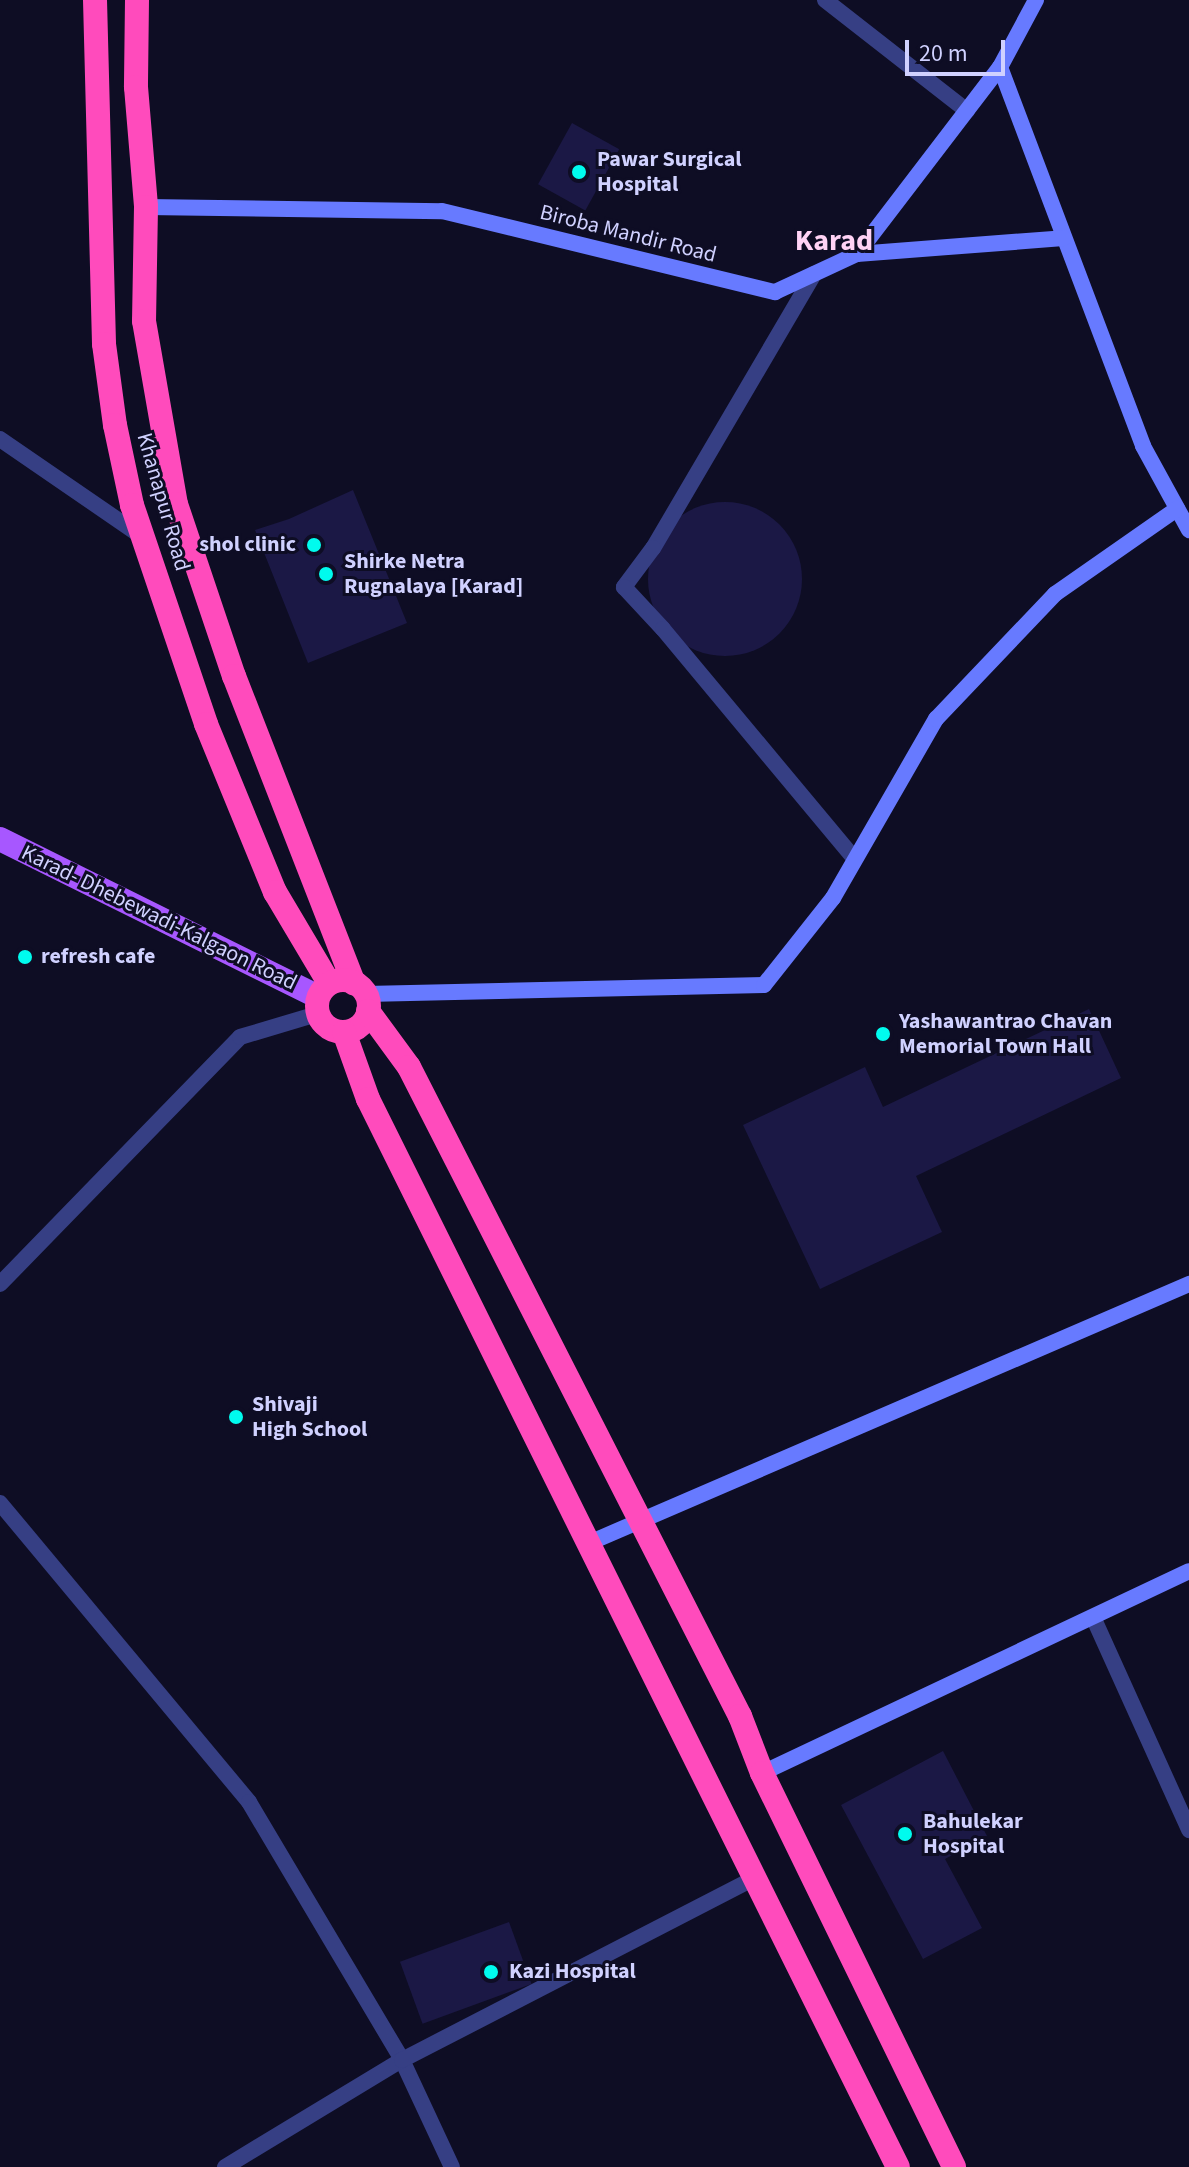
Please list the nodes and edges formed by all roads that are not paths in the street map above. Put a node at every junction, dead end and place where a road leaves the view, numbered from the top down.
1 (95, 0) edge
2 (137, 0) edge
3 (825, 0) edge
4 (1036, 0) edge
5 (1000, 67) junction
6 (967, 111) junction
7 (146, 207) junction
8 (1063, 238) junction
9 (857, 254) junction
10 (814, 274) junction
11 (0, 439) edge
12 (1177, 509) junction
13 (1189, 530) edge
14 (144, 538) junction
15 (0, 840) edge
16 (854, 858) junction
17 (363, 996) junction
18 (322, 998) junction
19 (344, 1032) junction
20 (0, 1284) edge
21 (1189, 1284) edge
22 (0, 1503) edge
23 (640, 1521) junction
24 (589, 1543) junction
25 (1189, 1571) edge
26 (1093, 1617) junction
27 (762, 1773) junction
28 (1189, 1830) edge
29 (756, 1877) junction
30 (402, 2060) junction
31 (225, 2167) edge
32 (452, 2167) edge
33 (898, 2167) edge
34 (954, 2167) edge

1 - 14 highway, Khanapur Road
2 - 7 highway
3 - 6 street
4 - 5 street, Biroba Mandir Road
5 - 6 street, Biroba Mandir Road
5 - 8 street
6 - 9 street, Biroba Mandir Road
7 - 10 street, Biroba Mandir Road
7 - 17 highway
8 - 9 street
8 - 12 street
9 - 10 street, Biroba Mandir Road
10 - 16 street
11 - 14 street
12 - 13 street
12 - 16 street
14 - 18 highway, Khanapur Road
15 - 18 main road, Karad- Dhebewadi-Kalgaon Road
16 - 17 street
17 - 18 highway
17 - 19 highway
17 - 23 highway
18 - 19 highway
18 - 20 street
19 - 24 highway
21 - 23 street
22 - 30 street
23 - 24 street
23 - 27 highway
24 - 29 highway
25 - 26 street
26 - 27 street
26 - 28 street
27 - 34 highway
29 - 30 street
29 - 33 highway
30 - 31 street
30 - 32 street

